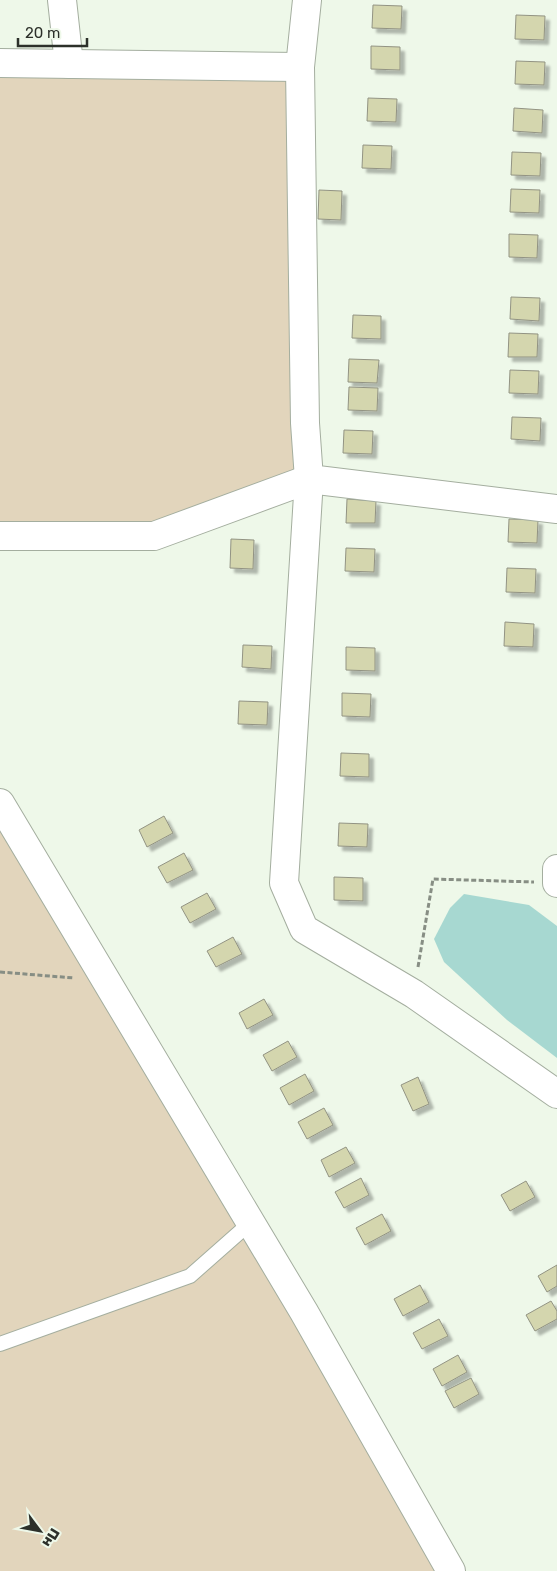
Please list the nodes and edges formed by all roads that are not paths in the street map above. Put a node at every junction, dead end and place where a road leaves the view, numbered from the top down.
1 (62, 0) edge
2 (307, 0) edge
3 (0, 63) edge
4 (69, 64) junction
5 (300, 67) junction
6 (309, 479) junction
7 (557, 509) edge
8 (0, 536) edge
9 (0, 803) edge
10 (557, 868) edge
11 (557, 883) edge
12 (557, 1094) edge
13 (250, 1223) junction
14 (0, 1344) edge
15 (451, 1571) edge

1 - 4 street
2 - 5 street
3 - 4 street
4 - 5 street
5 - 6 street
6 - 7 street
6 - 8 street
6 - 12 street
9 - 13 street
10 - 11 street
13 - 14 lane
13 - 15 street

